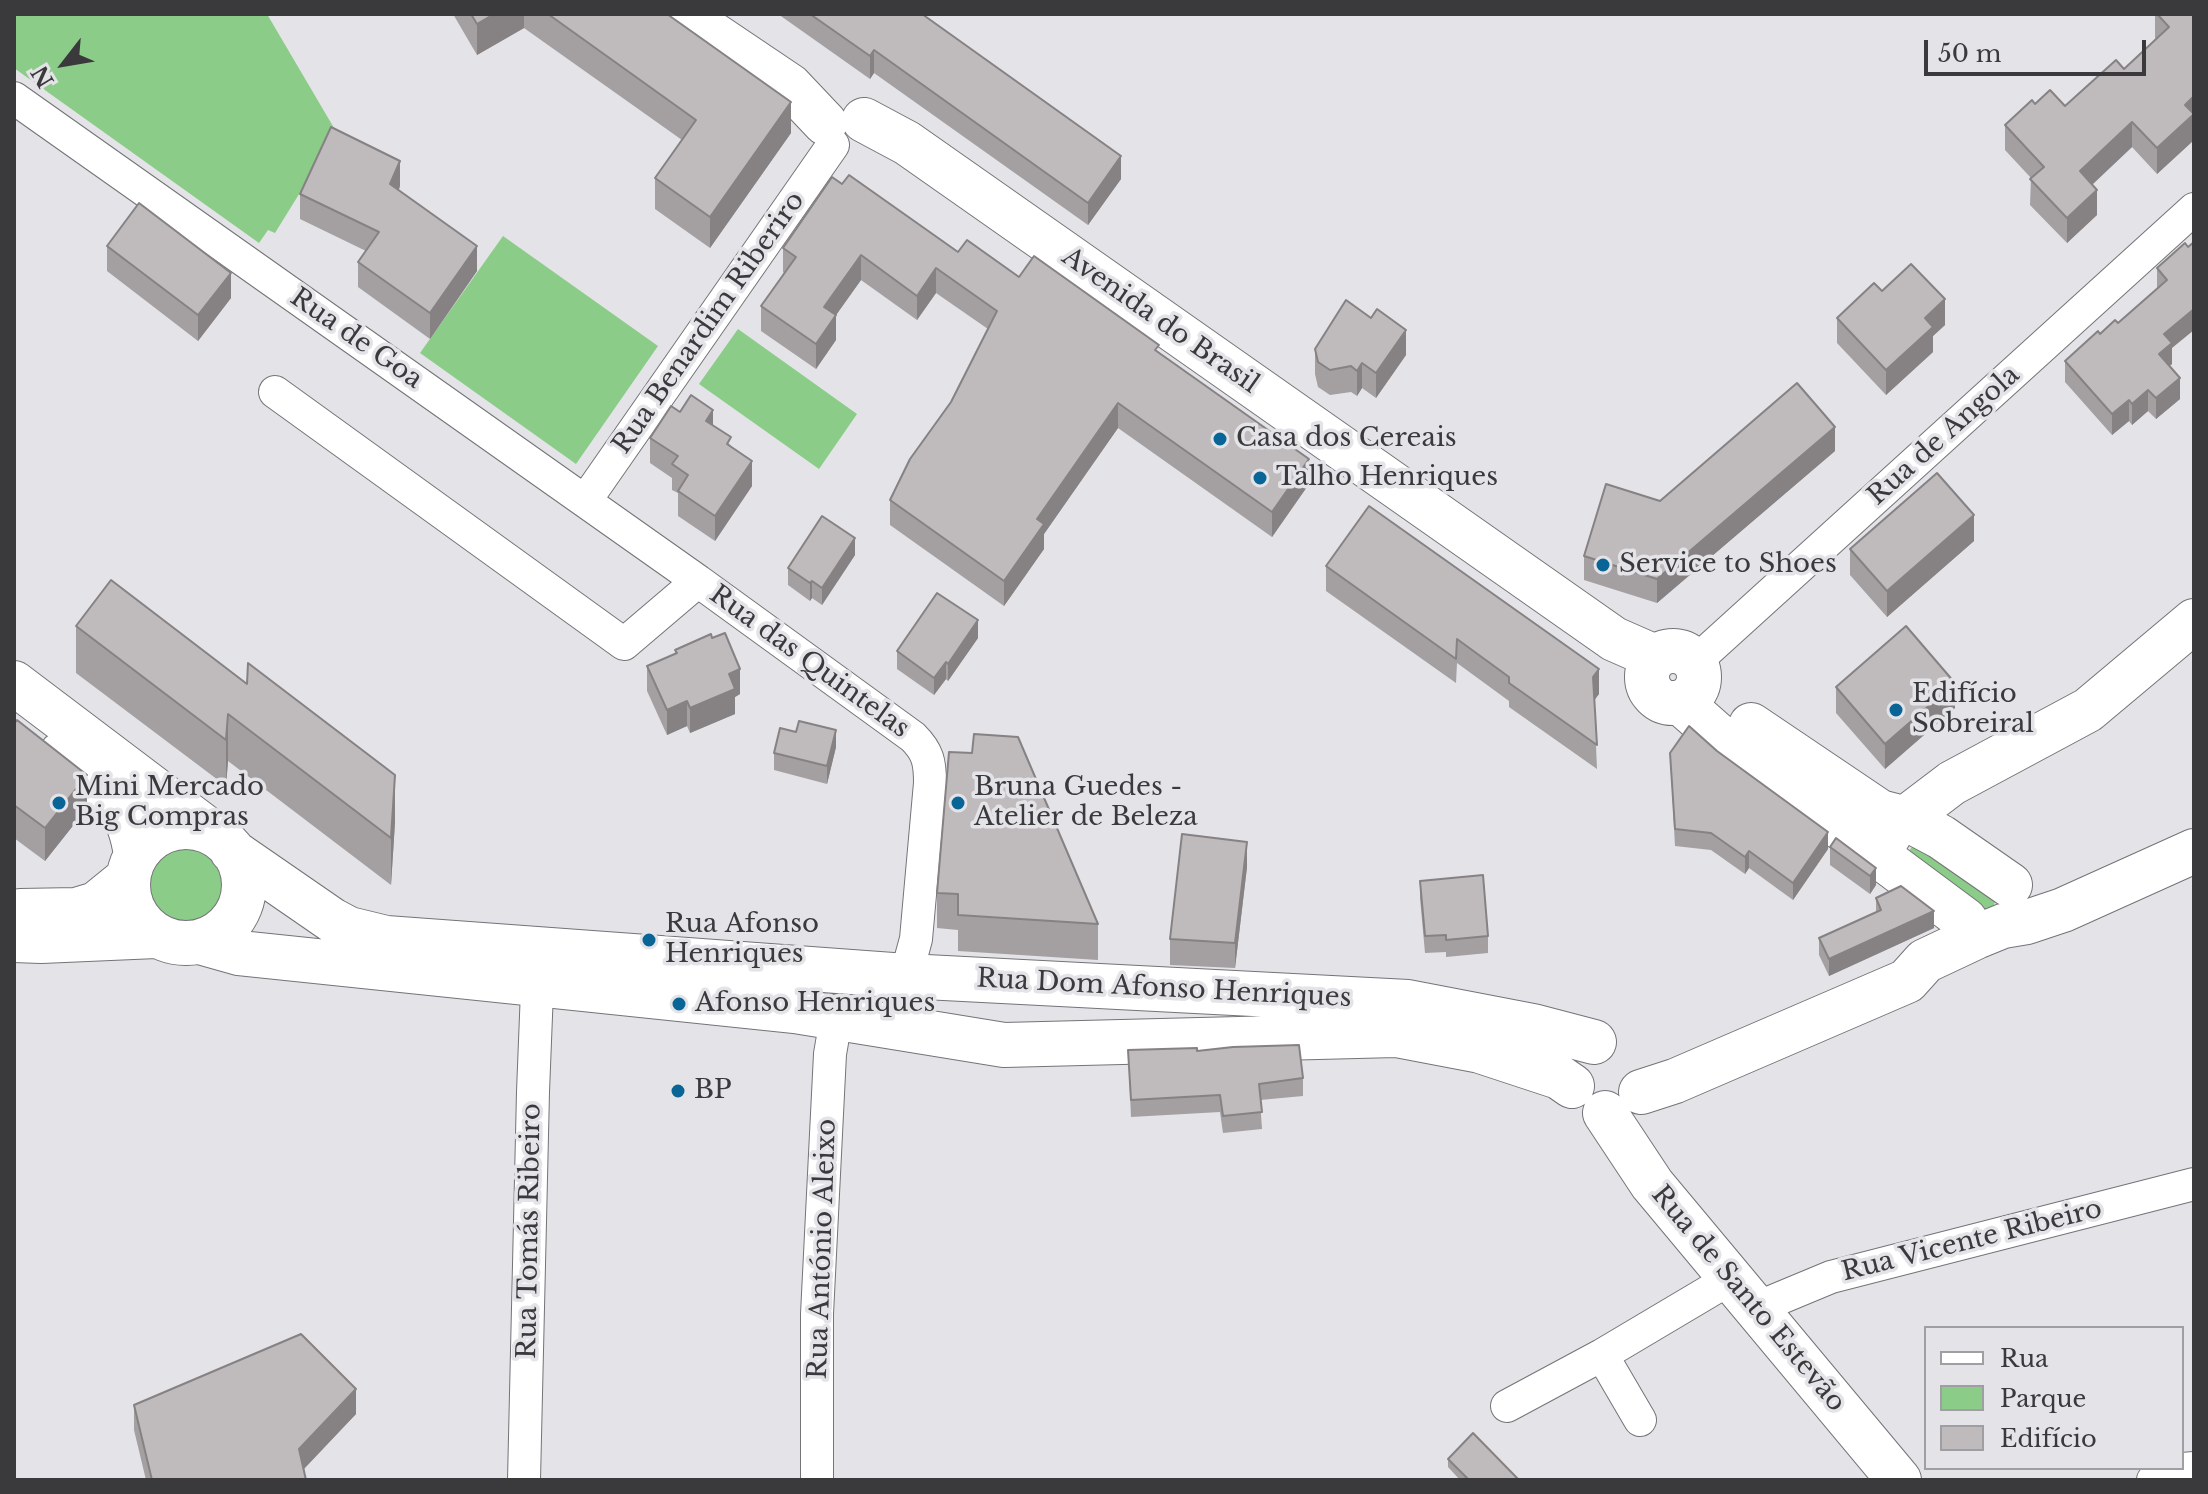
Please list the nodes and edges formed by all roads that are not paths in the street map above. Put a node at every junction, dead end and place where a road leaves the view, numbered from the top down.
1 (683, 14) edge
2 (719, 14) edge
3 (14, 98) edge
4 (845, 127) junction
5 (2194, 209) edge
6 (275, 392) dead end
7 (585, 501) junction
8 (698, 581) junction
9 (2194, 621) edge
10 (2194, 653) edge
11 (1675, 677) junction
12 (14, 683) edge
13 (14, 719) edge
14 (2194, 822) edge
15 (1924, 828) junction
16 (224, 843) junction
17 (2194, 851) edge
18 (1884, 858) junction
19 (132, 867) junction
20 (14, 910) edge
21 (1996, 916) junction
22 (156, 936) junction
23 (14, 940) edge
24 (200, 942) junction
25 (538, 966) junction
26 (804, 967) junction
27 (915, 976) junction
28 (816, 1015) junction
29 (918, 1031) junction
30 (1615, 1088) junction
31 (2194, 1184) edge
32 (1742, 1294) junction
33 (1602, 1355) junction
34 (1507, 1406) dead end
35 (1640, 1420) dead end
36 (2171, 1470) edge
37 (524, 1480) edge
38 (817, 1480) edge
39 (1899, 1480) edge
40 (2153, 1480) edge

1 - 4 main road, Avenida do Brasil
2 - 4 main road, Avenida do Brasil
3 - 7 street, Rua de Goa
4 - 7 street, Rua Benardim Riberiro
4 - 11 main road, Avenida do Brasil
5 - 11 street, Rua de Angola
6 - 8 street, Rua das Quintelas
7 - 8 street, Rua de Goa
8 - 27 street, Rua das Quintelas
9 - 15 main road
10 - 15 main road
11 - 15 main road, Avenida do Brasil
11 - 18 main road, Avenida do Brasil
12 - 16 main road
13 - 19 main road
14 - 21 main road
15 - 18 main road
15 - 21 main road, Avenida do Brasil
16 - 19 main road, Rua Dom Afonso Henriques
16 - 24 main road
16 - 25 main road, Rua Dom Afonso Henriques
17 - 21 main road
18 - 21 main road, Avenida do Brasil
19 - 20 main road, Rua Dom Afonso Henriques
19 - 22 main road
21 - 30 main road
22 - 23 main road, Rua Dom Afonso Henriques
22 - 24 main road, Rua Dom Afonso Henriques
24 - 25 main road, Rua Dom Afonso Henriques
25 - 26 main road, Rua Dom Afonso Henriques
25 - 28 main road, Rua Dom Afonso Henriques
25 - 37 street, Rua Tomás Ribeiro
26 - 27 main road, Rua Dom Afonso Henriques
26 - 28 main road
27 - 29 main road
27 - 30 main road, Rua Dom Afonso Henriques
28 - 29 main road, Rua Dom Afonso Henriques
28 - 38 street, Rua António Aleixo
29 - 30 main road, Rua Dom Afonso Henriques
30 - 32 main road, Rua de Santo Estevão
31 - 32 street, Rua Vicente Ribeiro
32 - 33 street, Rua Vicente Ribeiro
32 - 39 main road, Rua de Santo Estevão
33 - 34 street, Rua Vicente Ribeiro
33 - 35 street
36 - 40 street

